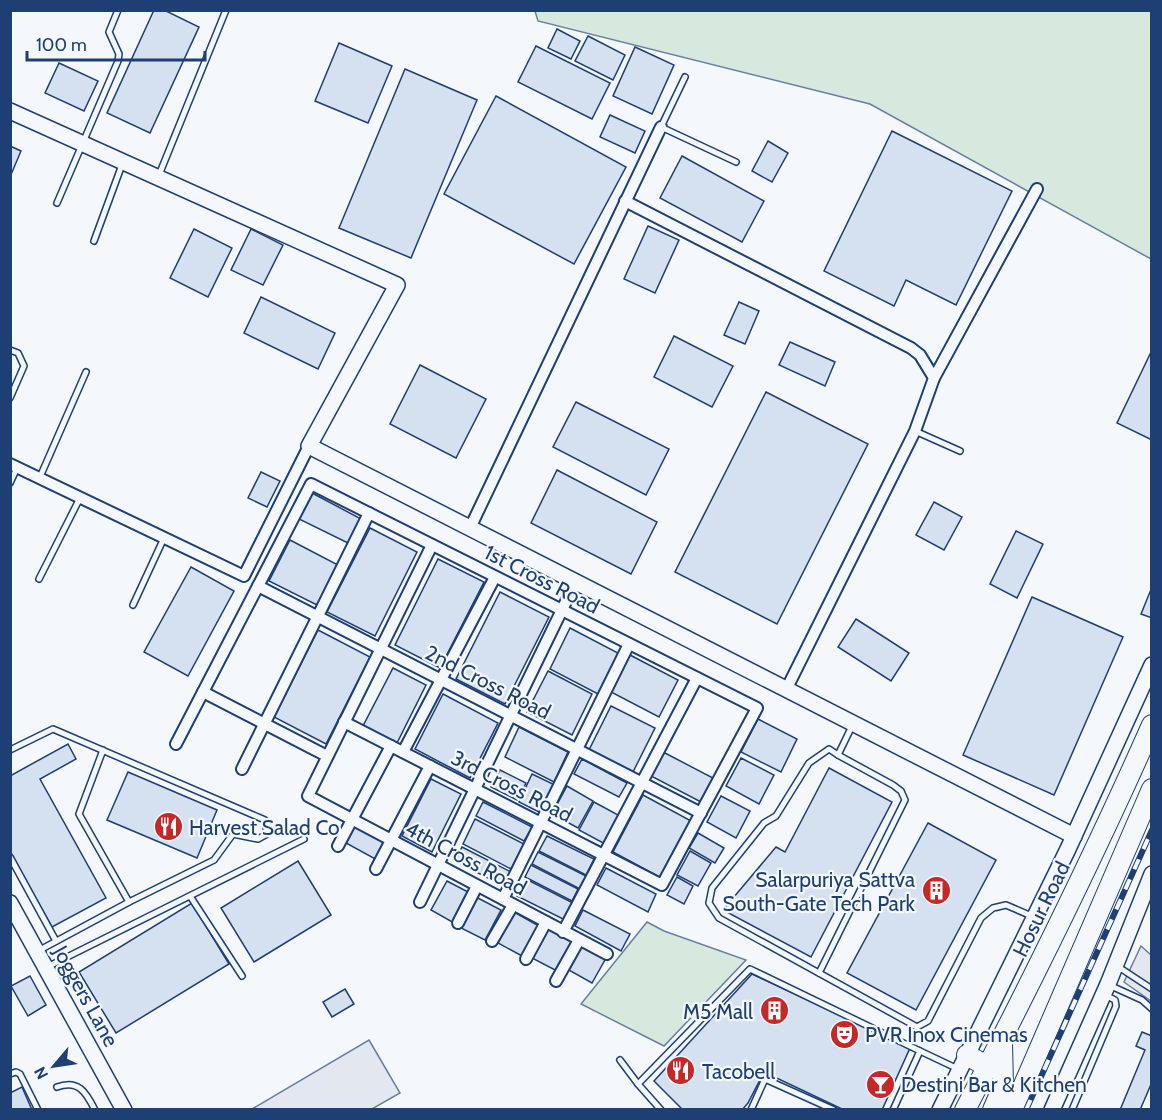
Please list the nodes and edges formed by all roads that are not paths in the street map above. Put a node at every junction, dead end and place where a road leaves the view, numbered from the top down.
1 (118, 10) edge
2 (226, 10) edge
3 (685, 77) dead end
4 (10, 111) edge
5 (661, 127) junction
6 (84, 142) junction
7 (123, 160) junction
8 (736, 162) dead end
9 (158, 176) junction
10 (1037, 189) dead end
11 (625, 201) junction
12 (57, 203) dead end
13 (94, 241) dead end
14 (10, 350) edge
15 (86, 372) dead end
16 (934, 378) junction
17 (10, 398) edge
18 (915, 431) junction
19 (309, 446) junction
20 (960, 451) dead end
21 (14, 466) edge
22 (39, 478) junction
23 (10, 483) edge
24 (80, 498) junction
25 (369, 513) junction
26 (470, 528) junction
27 (164, 538) junction
28 (432, 545) junction
29 (495, 576) junction
30 (39, 579) dead end
31 (576, 581) junction
32 (258, 586) junction
33 (133, 604) dead end
34 (562, 610) junction
35 (318, 617) junction
36 (628, 644) junction
37 (381, 649) junction
38 (1152, 665) edge
39 (697, 678) junction
40 (441, 680) junction
41 (786, 690) junction
42 (203, 692) junction
43 (511, 716) junction
44 (344, 722) junction
45 (265, 724) junction
46 (853, 724) junction
47 (1152, 725) edge
48 (176, 744) dead end
49 (391, 746) junction
50 (576, 749) junction
51 (10, 750) edge
52 (103, 750) junction
53 (403, 752) junction
54 (838, 755) junction
55 (327, 756) junction
56 (430, 766) junction
57 (242, 769) dead end
58 (642, 783) junction
59 (475, 789) junction
60 (1152, 789) edge
61 (701, 813) junction
62 (352, 820) junction
63 (540, 823) junction
64 (1074, 836) junction
65 (304, 839) dead end
66 (391, 840) junction
67 (338, 846) dead end
68 (1098, 846) junction
69 (604, 855) junction
70 (10, 857) edge
71 (1121, 858) junction
72 (438, 865) junction
73 (376, 869) dead end
74 (1152, 874) edge
75 (477, 886) junction
76 (190, 896) junction
77 (129, 902) junction
78 (420, 902) dead end
79 (508, 902) junction
80 (10, 903) edge
81 (1035, 918) junction
82 (546, 922) junction
83 (458, 924) dead end
84 (563, 932) junction
85 (579, 940) junction
86 (56, 941) junction
87 (492, 941) dead end
88 (37, 951) junction
89 (607, 954) dead end
90 (526, 959) dead end
91 (1115, 965) junction
92 (46, 968) junction
93 (819, 973) junction
94 (242, 976) dead end
95 (556, 981) dead end
96 (1105, 989) junction
97 (1152, 989) edge
98 (1152, 1009) edge
99 (1002, 1042) junction
100 (920, 1051) junction
101 (620, 1060) dead end
102 (963, 1063) junction
103 (988, 1067) junction
104 (10, 1074) edge
105 (638, 1084) junction
106 (57, 1087) dead end
107 (38, 1110) edge
108 (95, 1110) edge
109 (124, 1110) edge
110 (661, 1110) edge
111 (751, 1110) edge
112 (834, 1110) edge
113 (893, 1110) edge
114 (940, 1110) edge
115 (965, 1110) edge
116 (993, 1110) edge
117 (1013, 1110) edge
118 (1052, 1110) edge
119 (1072, 1110) edge

1 - 6 lane
2 - 9 lane
3 - 5 lane
4 - 6 street
5 - 8 lane
5 - 11 street
6 - 7 street
6 - 12 lane
7 - 9 street
7 - 13 lane
9 - 19 street
10 - 16 street
11 - 16 street
11 - 26 street
14 - 17 lane
15 - 22 lane
16 - 18 street
18 - 20 lane
18 - 41 street
19 - 26 street
19 - 27 street
21 - 22 street
21 - 23 lane
22 - 24 street
24 - 27 street
24 - 30 lane
25 - 28 street, 1st Cross Road
25 - 32 street, 1st Cross Road
25 - 35 street
26 - 31 street
27 - 33 lane
28 - 29 street, 1st Cross Road
28 - 37 street
29 - 34 street, 1st Cross Road
29 - 40 street
31 - 34 street
31 - 41 street
32 - 35 street, 2nd Cross Road
32 - 42 street
34 - 36 street, 1st Cross Road
34 - 43 street
35 - 37 street, 2nd Cross Road
35 - 45 street
36 - 39 street, 1st Cross Road
36 - 50 street
37 - 40 street, 2nd Cross Road
37 - 44 street
38 - 64 street
39 - 58 street
39 - 61 street, 1st Cross Road
40 - 43 street, 2nd Cross Road
40 - 53 street
41 - 46 street
42 - 45 street
42 - 48 street
43 - 50 street, 2nd Cross Road
43 - 59 street
44 - 49 street, 3rd Cross Road
44 - 55 street
45 - 55 street
45 - 57 street
46 - 54 lane
46 - 64 street
47 - 68 highway, Hosur Road
49 - 53 street, 3rd Cross Road
49 - 62 street
50 - 58 street, 2nd Cross Road
50 - 63 street
51 - 52 lane
52 - 77 lane
52 - 77 lane
53 - 56 street, 3rd Cross Road
54 - 93 lane
54 - 93 lane
55 - 62 street, 4th Cross Road
56 - 59 street, 3rd Cross Road
56 - 66 street
58 - 61 street, 2nd Cross Road
58 - 69 street
59 - 63 street, 3rd Cross Road
59 - 72 street
60 - 71 highway
61 - 69 street, 3rd Cross Road
62 - 66 street, 4th Cross Road
62 - 67 street
63 - 69 street, 3rd Cross Road
63 - 79 street
64 - 81 street
65 - 76 lane
66 - 72 street, 4th Cross Road
66 - 73 street
68 - 71 highway
68 - 99 highway, Hosur Road
69 - 84 street
70 - 86 lane
71 - 117 highway
72 - 75 street, 4th Cross Road
72 - 78 street
74 - 91 street
75 - 79 street, 4th Cross Road
75 - 83 street
76 - 92 lane
76 - 94 lane
77 - 86 lane
79 - 82 street, 4th Cross Road
79 - 87 street
80 - 88 street, Joggers Lane
81 - 93 lane
81 - 102 street
82 - 84 street, 4th Cross Road
82 - 90 street
84 - 85 street, 4th Cross Road
85 - 89 street, 4th Cross Road
85 - 95 street
86 - 88 lane
88 - 92 street, Joggers Lane
91 - 96 street
91 - 97 lane
92 - 109 street, Joggers Lane
96 - 98 lane
96 - 118 street
96 - 119 lane
99 - 103 highway, Hosur Road
99 - 116 highway
100 - 102 lane
100 - 105 lane
100 - 113 lane
101 - 105 lane
102 - 103 highway
102 - 114 street
103 - 115 highway, Hosur Road
104 - 107 lane
105 - 110 lane
106 - 108 lane
111 - 112 lane

